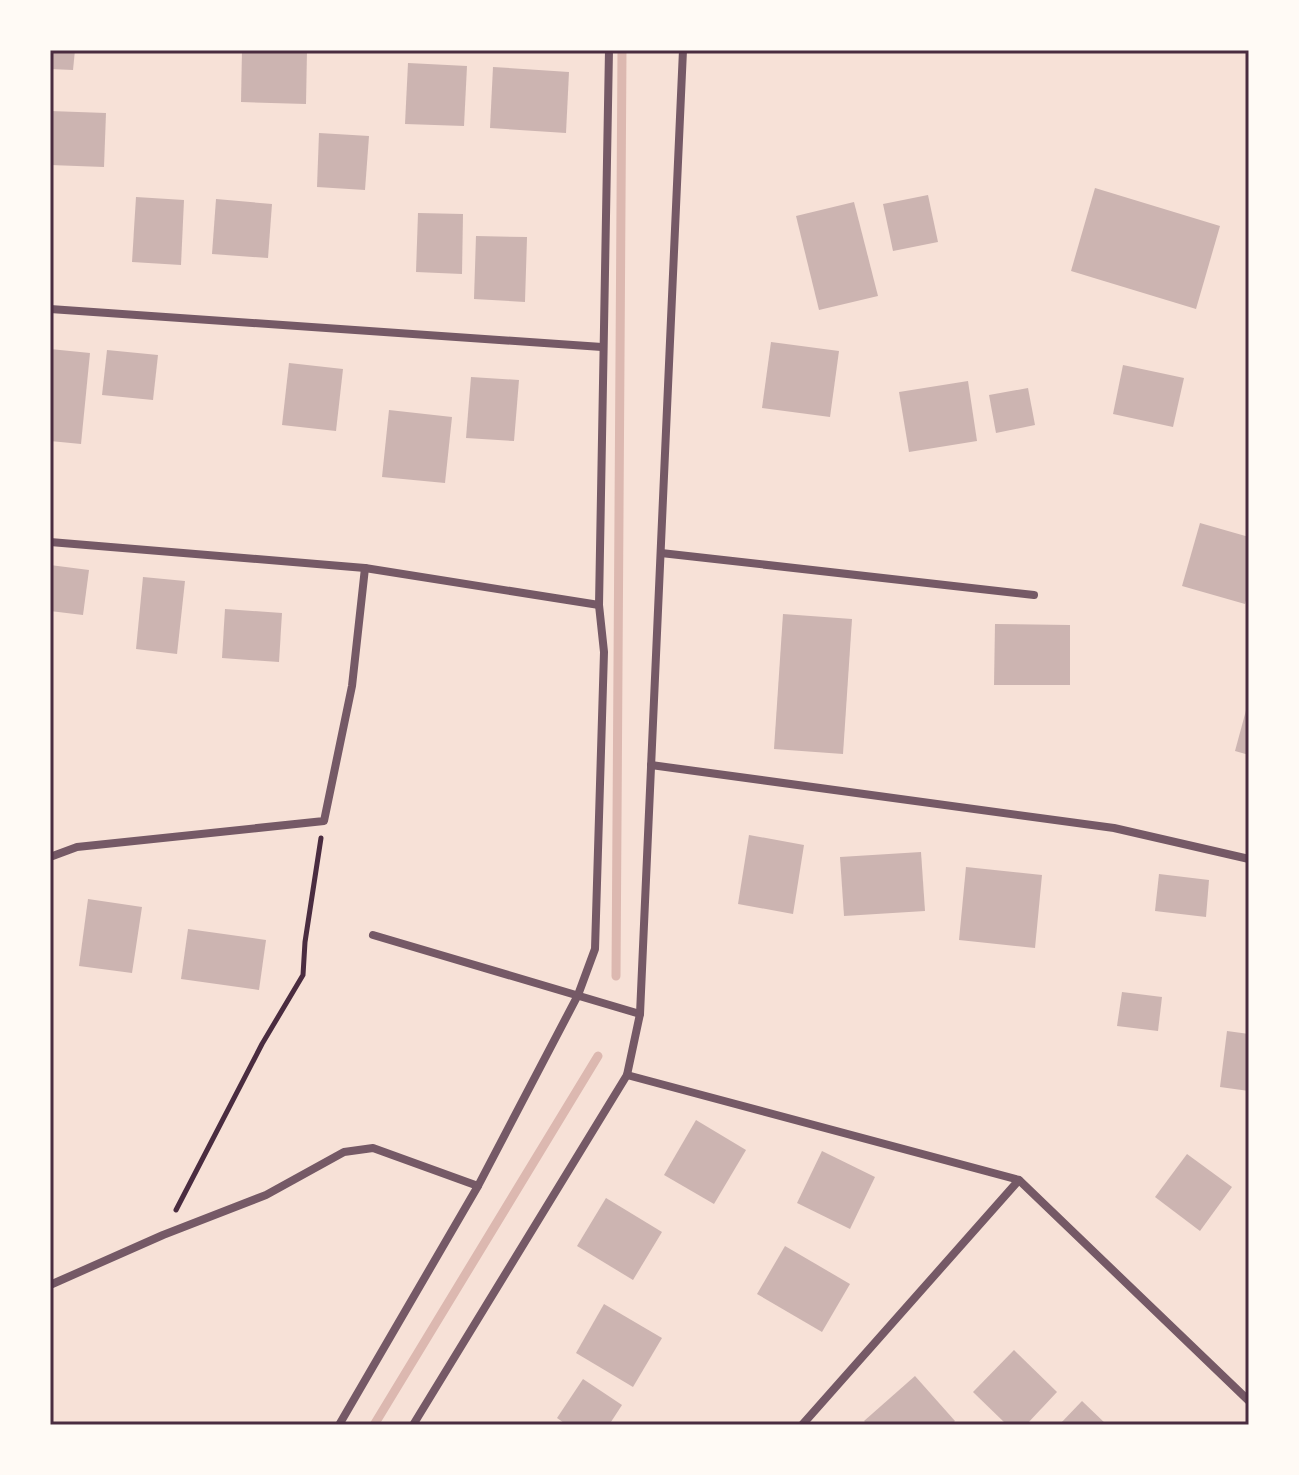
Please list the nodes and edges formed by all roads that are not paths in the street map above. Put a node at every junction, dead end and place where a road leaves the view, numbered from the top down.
1 (609, 50) edge
2 (683, 50) edge
3 (50, 309) edge
4 (602, 347) junction
5 (50, 542) edge
6 (661, 553) junction
7 (365, 568) junction
8 (1034, 595) dead end
9 (599, 605) junction
10 (651, 765) junction
11 (50, 857) edge
12 (1249, 859) edge
13 (373, 935) dead end
14 (578, 995) junction
15 (640, 1014) junction
16 (627, 1075) junction
17 (1019, 1180) junction
18 (478, 1186) junction
19 (50, 1285) edge
20 (1249, 1401) edge
21 (809, 1417) junction
22 (339, 1425) edge
23 (413, 1425) edge
24 (802, 1425) edge
25 (817, 1425) edge

1 - 4 street
2 - 6 street
3 - 4 street
4 - 9 street
5 - 7 street
6 - 8 street
6 - 10 street
7 - 9 street
7 - 11 street
9 - 14 street
10 - 12 street
10 - 15 street
13 - 14 street
14 - 15 street
14 - 18 street
15 - 16 street
16 - 17 street
16 - 23 street
17 - 20 street
17 - 21 street
18 - 19 street
18 - 22 street
21 - 24 street
21 - 25 street

